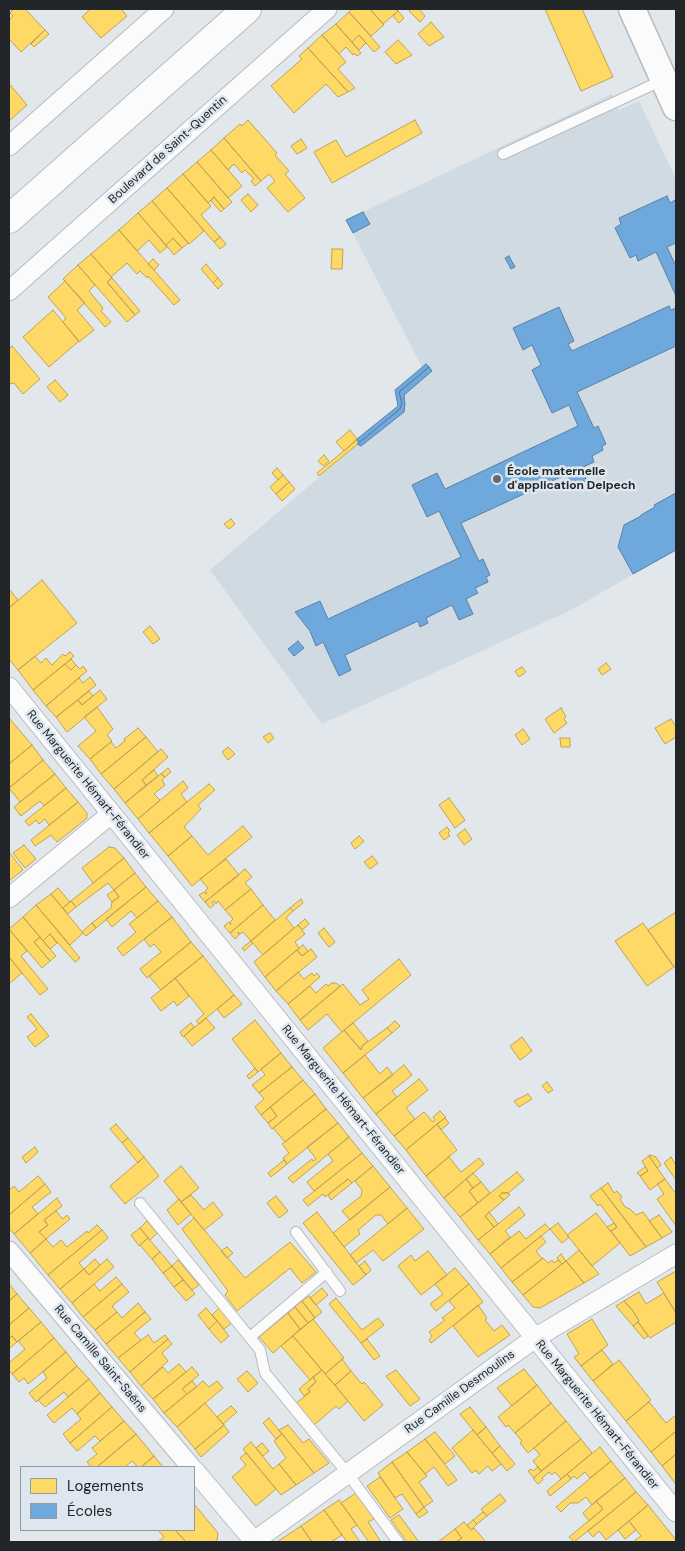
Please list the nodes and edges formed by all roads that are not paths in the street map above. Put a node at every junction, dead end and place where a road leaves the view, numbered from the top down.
1 (164, 9) edge
2 (247, 9) edge
3 (327, 9) edge
4 (632, 9) edge
5 (664, 80) junction
6 (676, 108) edge
7 (9, 146) edge
8 (503, 154) dead end
9 (9, 219) edge
10 (9, 291) edge
11 (9, 687) edge
12 (112, 814) junction
13 (9, 898) edge
14 (140, 1203) dead end
15 (296, 1232) dead end
16 (9, 1251) edge
17 (676, 1254) edge
18 (326, 1272) junction
19 (340, 1291) dead end
20 (250, 1337) junction
21 (535, 1338) junction
22 (190, 1466) edge
23 (195, 1471) edge
24 (348, 1474) junction
25 (676, 1512) edge
26 (253, 1542) edge
27 (398, 1542) edge

1 - 7 street
2 - 9 main road
3 - 10 street, Boulevard de Saint-Quentin
4 - 5 street
5 - 6 street
5 - 8 lane
11 - 12 street, Rue Marguerite Hémart-Férandier
12 - 13 street
12 - 21 street, Rue Marguerite Hémart-Férandier
14 - 20 lane
15 - 18 lane
16 - 22 street, Rue Camille Saint-Saëns
17 - 21 street, Rue Camille Desmoulins
18 - 19 lane
18 - 20 lane
20 - 24 lane
21 - 24 street, Rue Camille Desmoulins
21 - 25 street, Rue Marguerite Hémart-Férandier
23 - 26 street
24 - 26 street, Rue Camille Desmoulins
24 - 27 lane

